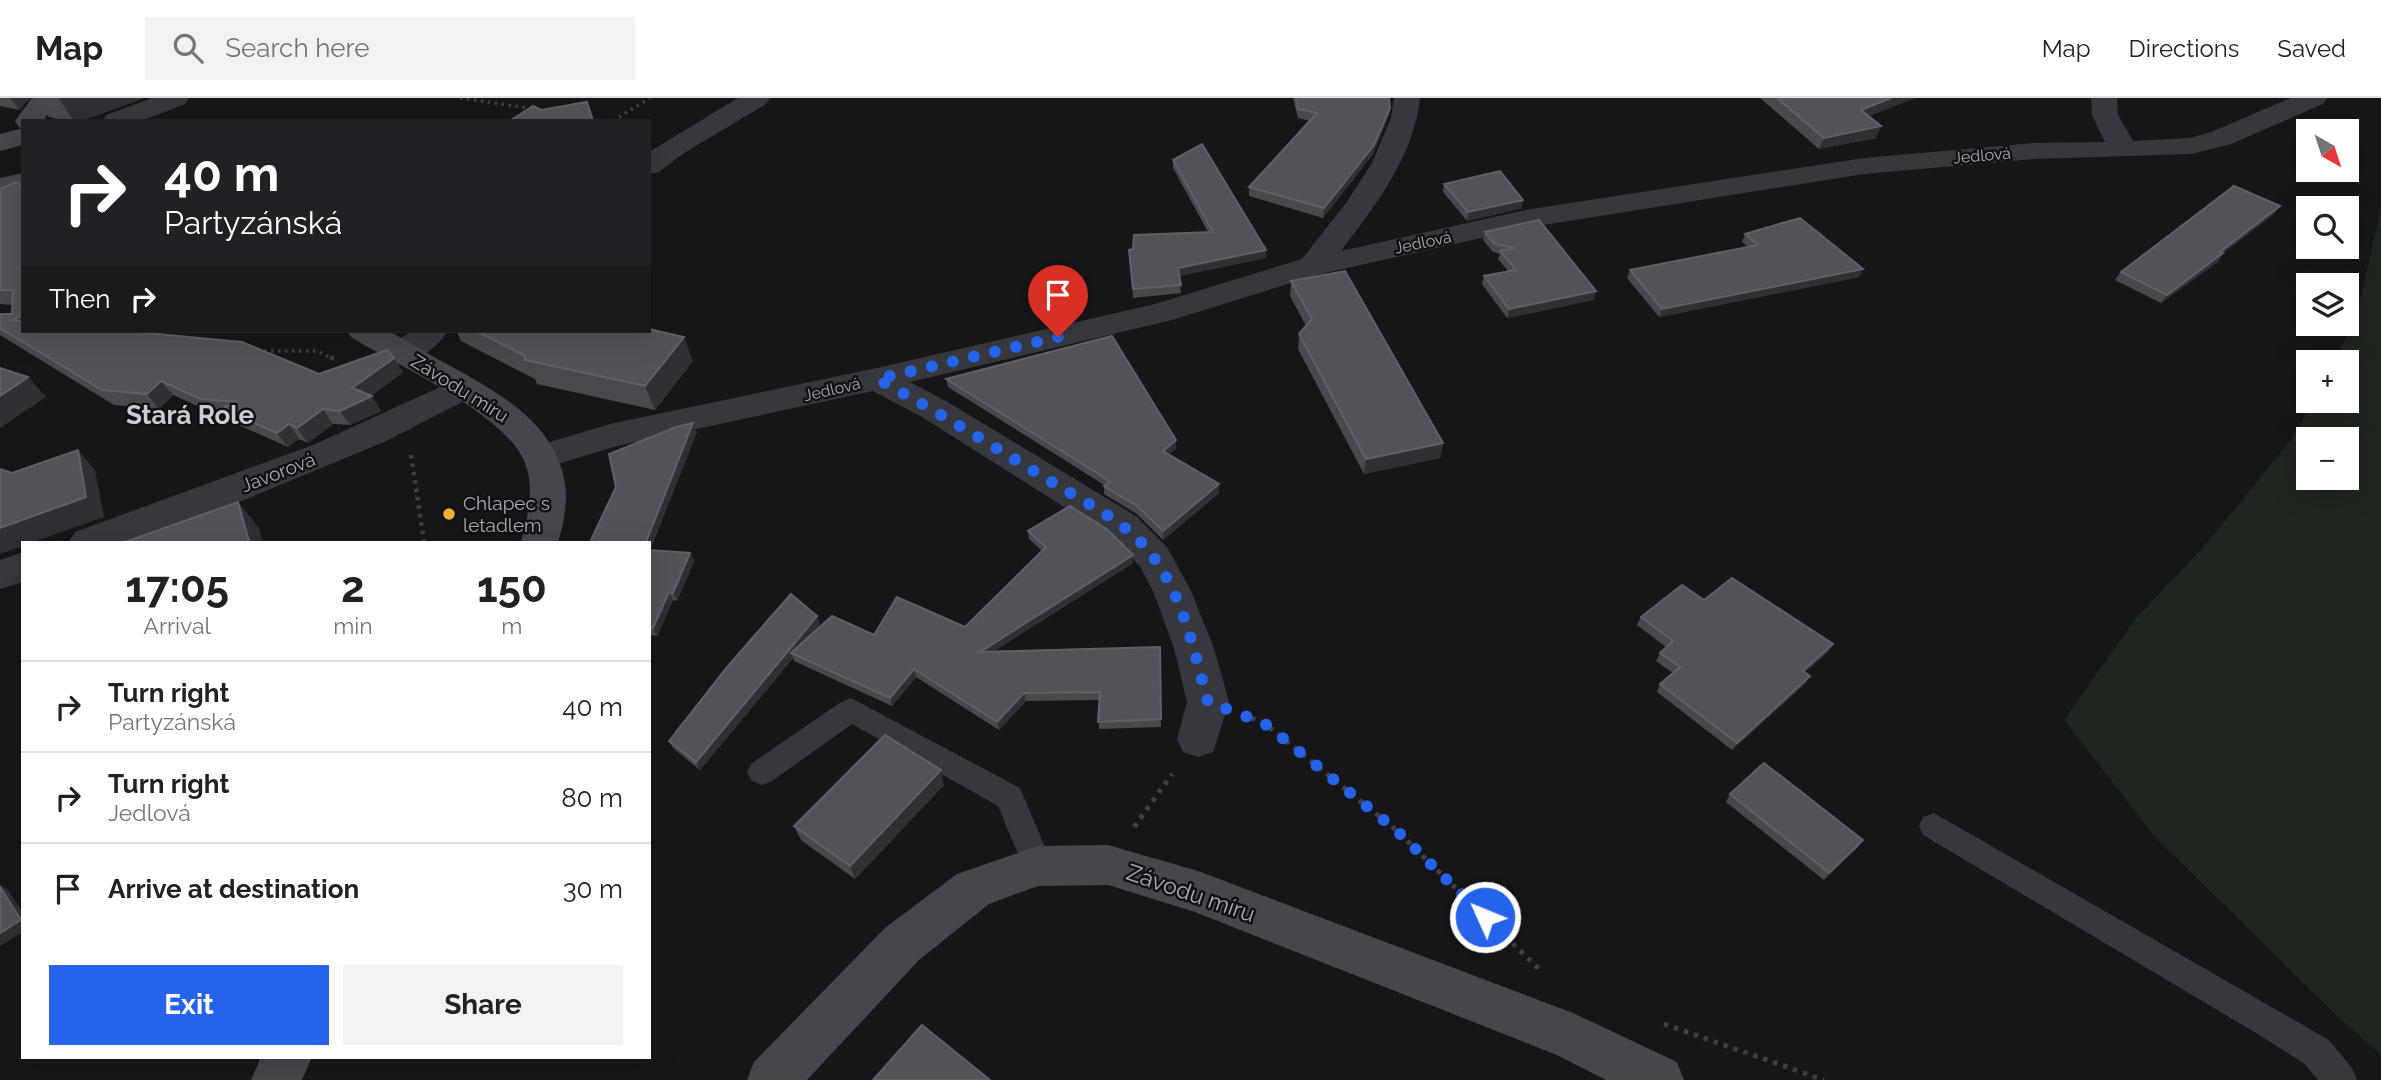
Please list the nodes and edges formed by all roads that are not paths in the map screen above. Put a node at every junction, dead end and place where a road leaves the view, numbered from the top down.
1 (46, 98) edge
2 (176, 98) edge
3 (757, 98) edge
4 (1407, 98) edge
5 (2104, 98) edge
6 (2314, 98) edge
7 (30, 119) edge
8 (121, 119) edge
9 (2123, 149) junction
10 (651, 165) edge
11 (21, 182) edge
12 (0, 187) edge
13 (1313, 266) junction
14 (367, 333) edge
15 (429, 333) edge
16 (403, 353) junction
17 (877, 379) junction
18 (462, 388) junction
19 (541, 457) junction
20 (91, 541) edge
21 (540, 541) edge
22 (21, 567) edge
23 (0, 575) edge
24 (1198, 739) road end
25 (762, 772) dead end
26 (1934, 826) dead end
27 (1038, 866) junction
28 (286, 1059) edge
29 (276, 1080) edge
30 (772, 1080) edge
31 (1659, 1080) edge
32 (2340, 1080) edge

1 - 7 main road
2 - 8 street
3 - 10 street
4 - 13 street
5 - 9 street
6 - 9 street, Jedlová
9 - 13 street, Jedlová
11 - 12 main road
13 - 17 street, Jedlová
14 - 16 main road, Závodu míru
15 - 16 street
16 - 18 main road, Závodu míru
17 - 19 street, Jedlová
17 - 24 street
18 - 19 main road, Závodu míru
18 - 20 street, Javorová
19 - 21 main road, Závodu míru
22 - 23 street
25 - 27 lane
26 - 32 lane
27 - 30 main road, Závodu míru
27 - 31 main road, Závodu míru
28 - 29 main road

